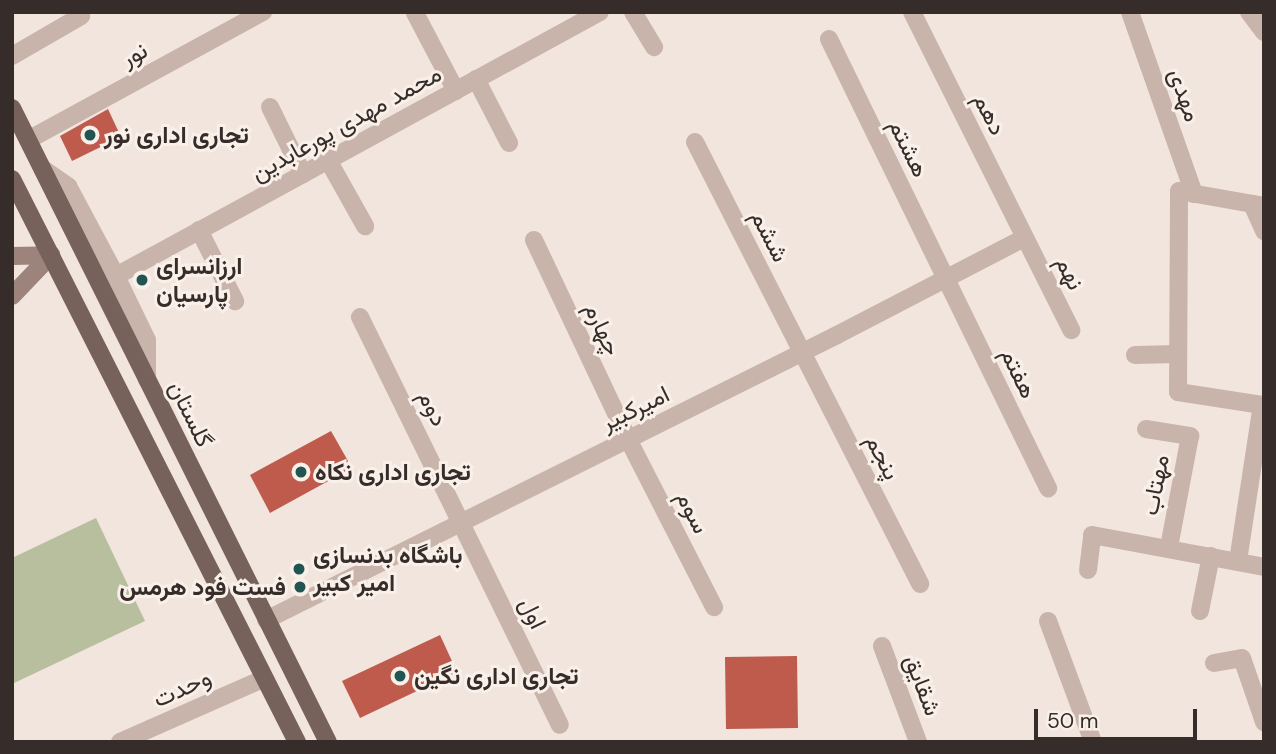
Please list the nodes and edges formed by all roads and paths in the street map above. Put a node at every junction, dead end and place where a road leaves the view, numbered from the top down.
1 (262, 12) edge
2 (600, 12) edge
3 (634, 12) edge
4 (912, 12) edge
5 (1130, 12) edge
6 (1249, 12) edge
7 (415, 13) edge
8 (81, 16) dead end
9 (1264, 32) edge
10 (829, 39) dead end
11 (654, 47) dead end
12 (12, 56) edge
13 (476, 79) junction
14 (456, 91) junction
15 (270, 107) dead end
16 (12, 108) edge
17 (28, 140) junction
18 (695, 142) dead end
19 (509, 143) dead end
20 (328, 160) junction
21 (42, 168) junction
22 (303, 174) junction
23 (12, 179) edge
24 (1194, 194) junction
25 (1258, 205) edge
26 (365, 226) dead end
27 (199, 230) junction
28 (1264, 231) edge
29 (1024, 238) junction
30 (534, 240) dead end
31 (78, 241) junction
32 (51, 255) junction
33 (12, 256) edge
34 (116, 276) junction
35 (946, 279) junction
36 (12, 296) edge
37 (235, 300) dead end
38 (360, 317) dead end
39 (1071, 330) dead end
40 (802, 352) junction
41 (1178, 354) junction
42 (1135, 355) dead end
43 (147, 380) junction
44 (1146, 429) dead end
45 (628, 439) junction
46 (1048, 488) dead end
47 (462, 522) junction
48 (1169, 547) junction
49 (1211, 556) junction
50 (1238, 561) junction
51 (1264, 567) edge
52 (1088, 570) dead end
53 (919, 584) dead end
54 (714, 607) dead end
55 (1200, 611) dead end
56 (266, 620) junction
57 (1048, 621) dead end
58 (883, 646) dead end
59 (1214, 663) dead end
60 (263, 679) junction
61 (1264, 722) edge
62 (559, 725) dead end
63 (120, 742) edge
64 (296, 742) edge
65 (328, 742) edge
66 (918, 742) edge
67 (1093, 742) edge

1 - 17 street, نور
2 - 13 street, محمد مهدی پورعابدین
3 - 11 street
4 - 29 street, دهم
5 - 24 street, مهدی
6 - 9 street
7 - 14 street
8 - 12 street
10 - 35 street, هشتم
13 - 14 street, محمد مهدی پورعابدین
13 - 19 street
14 - 20 street, محمد مهدی پورعابدین
15 - 22 street
16 - 17 main road, گلستان
17 - 21 main road, گلستان
18 - 40 street, ششم
20 - 22 street, محمد مهدی پورعابدین
20 - 26 street
21 - 31 main road, گلستان
21 - 34 street
22 - 27 street, محمد مهدی پورعابدین
23 - 32 main road
24 - 25 street
24 - 41 street
25 - 28 street
27 - 34 street, محمد مهدی پورعابدین
27 - 37 street
29 - 35 street, امیرکبیر
29 - 39 street, نهم
30 - 45 street, چهارم
31 - 32 main road
31 - 43 main road, گلستان
32 - 33 street
32 - 36 street
32 - 60 main road
34 - 43 street
35 - 40 street, امیرکبیر
35 - 46 street, هفتم
38 - 47 street, دوم
40 - 45 street, امیرکبیر
40 - 53 street, پنجم
41 - 42 street
41 - 50 street
43 - 56 main road, گلستان
44 - 48 street, مهتاب
45 - 47 street, امیرکبیر
45 - 54 street, سوم
47 - 56 street, امیرکبیر
47 - 62 street, اول
48 - 49 street
48 - 52 street
49 - 50 street
49 - 55 street
50 - 51 street
56 - 65 main road, گلستان
57 - 67 street
58 - 66 street, شقایق
59 - 61 street
60 - 63 street, وحدت
60 - 64 main road

